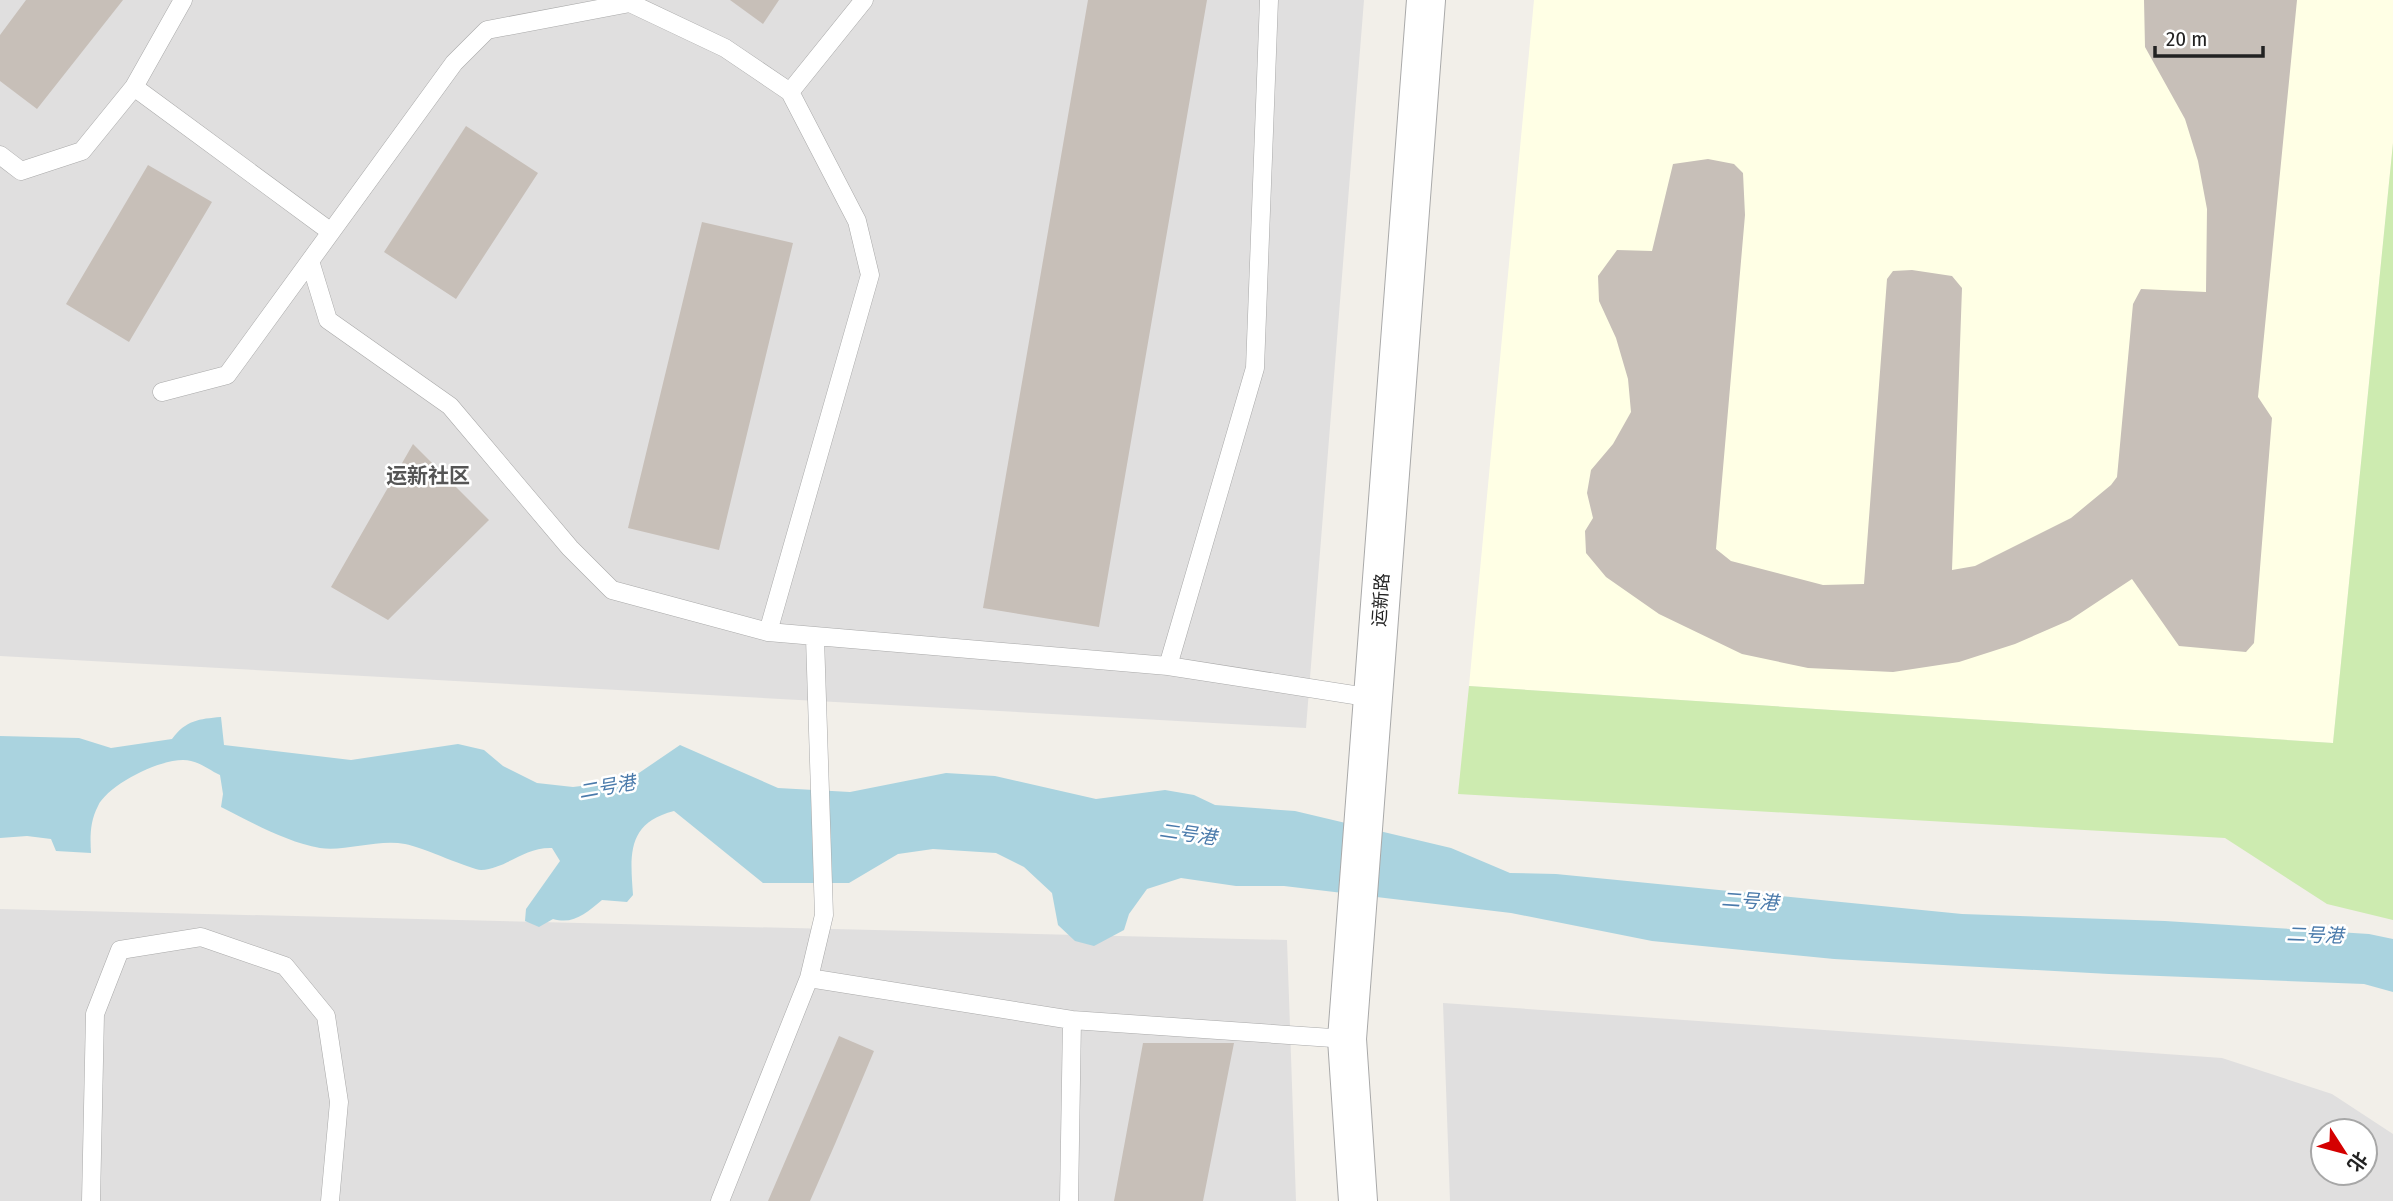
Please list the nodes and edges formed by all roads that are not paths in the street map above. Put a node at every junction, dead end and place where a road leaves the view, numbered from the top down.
1 (183, 0) edge
2 (864, 0) edge
3 (1269, 0) edge
4 (1426, 0) edge
5 (630, 1) edge
6 (134, 87) junction
7 (790, 92) junction
8 (0, 155) edge
9 (331, 232) junction
10 (310, 261) junction
11 (162, 392) dead end
12 (768, 632) junction
13 (815, 638) junction
14 (1168, 666) junction
15 (1373, 698) junction
16 (809, 978) junction
17 (1072, 1020) junction
18 (1347, 1039) junction
19 (91, 1201) edge
20 (330, 1201) edge
21 (720, 1201) edge
22 (1069, 1201) edge
23 (1358, 1201) edge

1 - 6 lane
2 - 7 lane
3 - 14 lane
4 - 15 street, 运新路
5 - 7 lane
5 - 9 lane
6 - 8 lane
6 - 9 lane
7 - 12 lane
9 - 10 lane
10 - 11 lane
10 - 12 lane
12 - 13 lane
13 - 14 lane
13 - 16 lane
14 - 15 lane
15 - 18 street, 运新路
16 - 17 lane
16 - 21 lane
17 - 18 lane
17 - 22 lane
18 - 23 street, 运新路
19 - 20 lane

